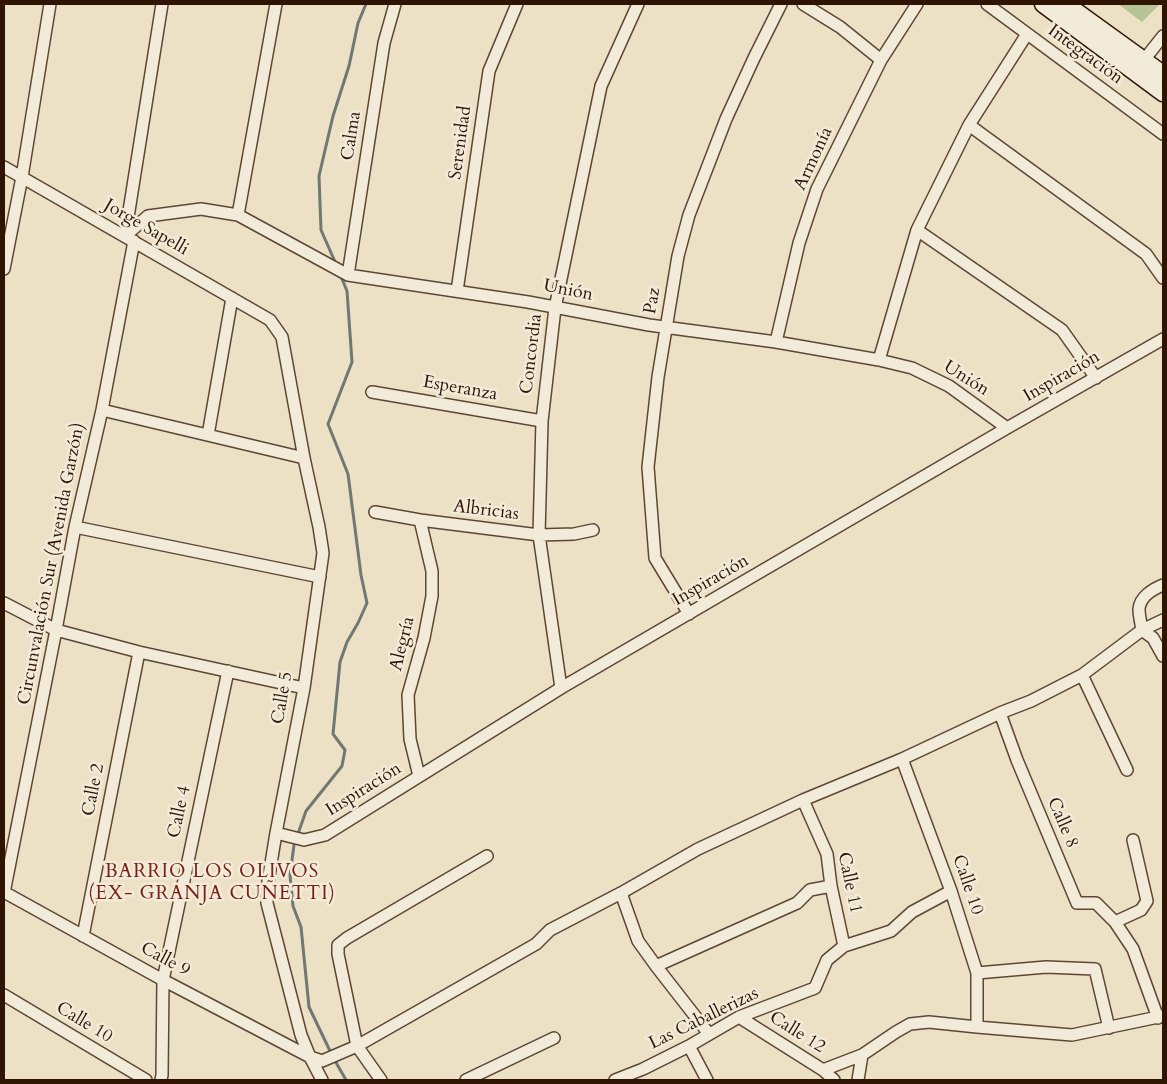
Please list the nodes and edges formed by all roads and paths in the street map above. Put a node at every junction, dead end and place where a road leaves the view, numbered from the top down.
1 (50, 4) edge
2 (162, 4) edge
3 (276, 4) edge
4 (395, 4) edge
5 (517, 4) edge
6 (638, 4) edge
7 (782, 4) edge
8 (803, 4) edge
9 (917, 4) edge
10 (987, 4) edge
11 (1043, 4) edge
12 (1066, 4) edge
13 (1027, 34) junction
14 (1163, 36) edge
15 (881, 60) junction
16 (1144, 60) junction
17 (1163, 74) edge
18 (1163, 93) edge
19 (968, 125) junction
20 (1161, 129) edge
21 (4, 167) edge
22 (22, 177) junction
23 (238, 215) junction
24 (917, 230) junction
25 (129, 239) junction
26 (4, 268) edge
27 (348, 275) junction
28 (1163, 278) edge
29 (457, 291) junction
30 (232, 298) junction
31 (555, 307) junction
32 (270, 320) joint
33 (666, 327) junction
34 (1163, 339) edge
35 (776, 342) junction
36 (879, 360) junction
37 (1096, 378) junction
38 (372, 392) dead end
39 (102, 410) junction
40 (542, 420) junction
41 (1007, 428) junction
42 (208, 435) junction
43 (304, 458) junction
44 (375, 512) dead end
45 (420, 520) junction
46 (75, 527) junction
47 (593, 530) dead end
48 (539, 535) junction
49 (320, 577) junction
50 (1163, 585) edge
51 (4, 603) edge
52 (689, 614) junction
53 (1163, 620) edge
54 (56, 630) junction
55 (1142, 630) junction
56 (139, 652) junction
57 (1163, 656) edge
58 (228, 671) junction
59 (1082, 676) junction
60 (304, 688) junction
61 (560, 688) junction
62 (1000, 713) junction
63 (902, 759) junction
64 (1127, 770) dead end
65 (419, 776) junction
66 (803, 800) junction
67 (276, 834) junction
68 (1133, 840) dead end
69 (486, 856) dead end
70 (831, 886) junction
71 (951, 891) junction
72 (4, 893) edge
73 (621, 893) junction
74 (1115, 922) junction
75 (83, 936) junction
76 (844, 946) junction
77 (656, 966) junction
78 (977, 973) junction
79 (163, 980) junction
80 (4, 995) edge
81 (739, 1017) junction
82 (1160, 1017) edge
83 (977, 1027) junction
84 (1109, 1028) junction
85 (709, 1034) junction
86 (554, 1038) dead end
87 (357, 1046) junction
88 (689, 1046) junction
89 (862, 1055) junction
90 (310, 1057) junction
91 (823, 1070) junction
92 (146, 1080) edge
93 (160, 1080) edge
94 (322, 1080) edge
95 (381, 1080) edge
96 (466, 1080) edge
97 (615, 1080) edge
98 (707, 1080) edge
99 (834, 1080) edge
100 (858, 1080) edge

1 - 22 street
2 - 25 street, Circunvalación Sur (Avenida Garzón)
3 - 23 street
4 - 27 street, Calma
5 - 29 street, Serenidad
6 - 31 street, Concordia
7 - 33 street, Paz
8 - 15 street
9 - 15 street, Armonía
10 - 13 street, Integración
11 - 18 main road
12 - 16 main road
13 - 19 street
13 - 20 street, Integración
14 - 16 street
15 - 35 street, Armonía
16 - 17 main road
19 - 24 street
19 - 28 street
21 - 22 street, Jorge Sapelli
22 - 25 street, Jorge Sapelli
22 - 26 street
23 - 25 street, Unión
23 - 27 street, Unión
24 - 36 street
24 - 37 street
25 - 30 street, Jorge Sapelli
25 - 39 street, Circunvalación Sur (Avenida Garzón)
27 - 29 street, Unión
29 - 31 street, Unión
30 - 32 street, Jorge Sapelli
30 - 42 street
31 - 33 street, Unión
31 - 40 street, Concordia
32 - 43 street, Calle 5
33 - 35 street, Unión
33 - 52 street, Paz
34 - 37 street, Inspiración
35 - 36 street, Unión
36 - 41 street, Unión
37 - 41 street, Inspiración
38 - 40 street, Esperanza
39 - 42 street
39 - 46 street, Circunvalación Sur (Avenida Garzón)
40 - 48 street, Concordia
41 - 52 street, Inspiración
42 - 43 street
43 - 49 street, Calle 5
44 - 45 street, Albricias
45 - 48 street, Albricias
45 - 65 street, Alegría
46 - 49 street
46 - 54 street, Circunvalación Sur (Avenida Garzón)
47 - 48 street, Albricias
48 - 61 street, Concordia
49 - 60 street, Calle 5
50 - 55 street
51 - 54 street
52 - 61 street, Inspiración
53 - 55 street
54 - 56 street
54 - 72 street, Circunvalación Sur (Avenida Garzón)
55 - 57 street
55 - 59 street
56 - 58 street
56 - 75 street, Calle 2
58 - 60 street
58 - 79 street, Calle 4
59 - 62 street
59 - 64 street
60 - 67 street, Calle 5
61 - 65 street, Inspiración
62 - 63 street
62 - 74 street, Calle 8
63 - 66 street
63 - 71 street, Calle 10
65 - 67 street, Inspiración
66 - 70 street, Calle 11
66 - 73 street
67 - 90 street, Calle 5
68 - 74 street
69 - 87 street
70 - 76 street, Calle 11
70 - 77 street
71 - 76 street, Las Caballerizas
71 - 78 street, Calle 10
72 - 75 street, Calle 9
73 - 77 street
73 - 87 street
74 - 82 street, Calle 8
75 - 79 street, Calle 9
76 - 81 street, Las Caballerizas
77 - 85 street
78 - 83 street, Calle 10
78 - 84 street
79 - 90 street, Calle 9
79 - 93 street, Calle 4
80 - 92 street, Calle 10
81 - 85 street, Las Caballerizas
81 - 91 street, Calle 12
82 - 84 street
83 - 84 street
83 - 89 street
85 - 88 street, Las Caballerizas
86 - 96 street
87 - 90 street
87 - 95 street
88 - 97 street, Las Caballerizas
88 - 98 street
89 - 91 street
89 - 100 street
90 - 94 street, Calle 5
91 - 99 street, Calle 12

